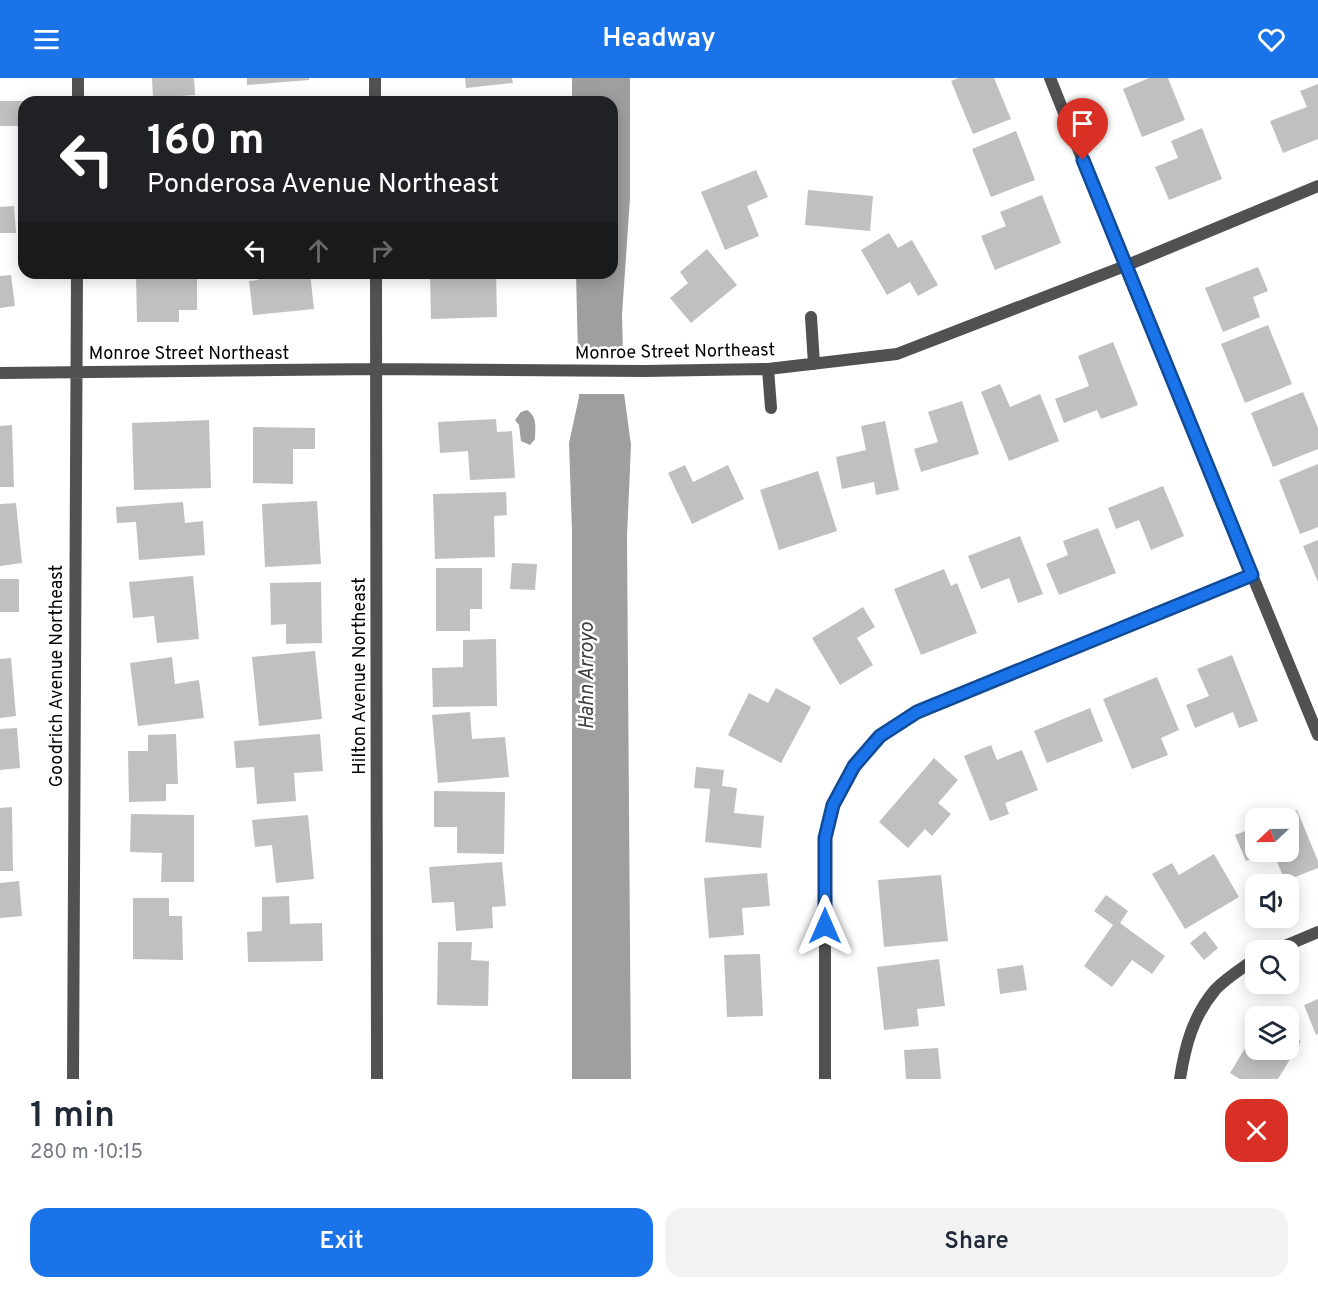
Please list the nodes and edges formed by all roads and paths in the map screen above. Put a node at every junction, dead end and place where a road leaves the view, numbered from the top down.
1 (78, 78) edge
2 (375, 78) edge
3 (1050, 78) edge
4 (78, 96) edge
5 (375, 96) edge
6 (1318, 186) edge
7 (1125, 266) junction
8 (77, 279) edge
9 (376, 279) edge
10 (811, 317) dead end
11 (814, 364) junction
12 (376, 369) junction
13 (768, 369) junction
14 (76, 372) junction
15 (0, 373) edge
16 (771, 408) dead end
17 (1252, 575) junction
18 (1318, 735) edge
19 (1318, 932) edge
20 (1299, 940) edge
21 (1245, 967) edge
22 (73, 1079) edge
23 (377, 1079) edge
24 (825, 1079) edge
25 (1180, 1079) edge

1 - 4 street
2 - 5 street
3 - 7 street
6 - 7 street, Monroe Street Northeast
7 - 11 street, Monroe Street Northeast
7 - 17 street
8 - 14 street, Goodrich Avenue Northeast
9 - 12 street, Hilton Avenue Northeast
10 - 11 street
11 - 13 street, Monroe Street Northeast
12 - 13 street, Monroe Street Northeast
12 - 14 street, Monroe Street Northeast
12 - 23 street, Hilton Avenue Northeast
13 - 16 street
14 - 15 street, Monroe Street Northeast
14 - 22 street, Goodrich Avenue Northeast
17 - 18 street
17 - 24 street
19 - 20 street
21 - 25 street

